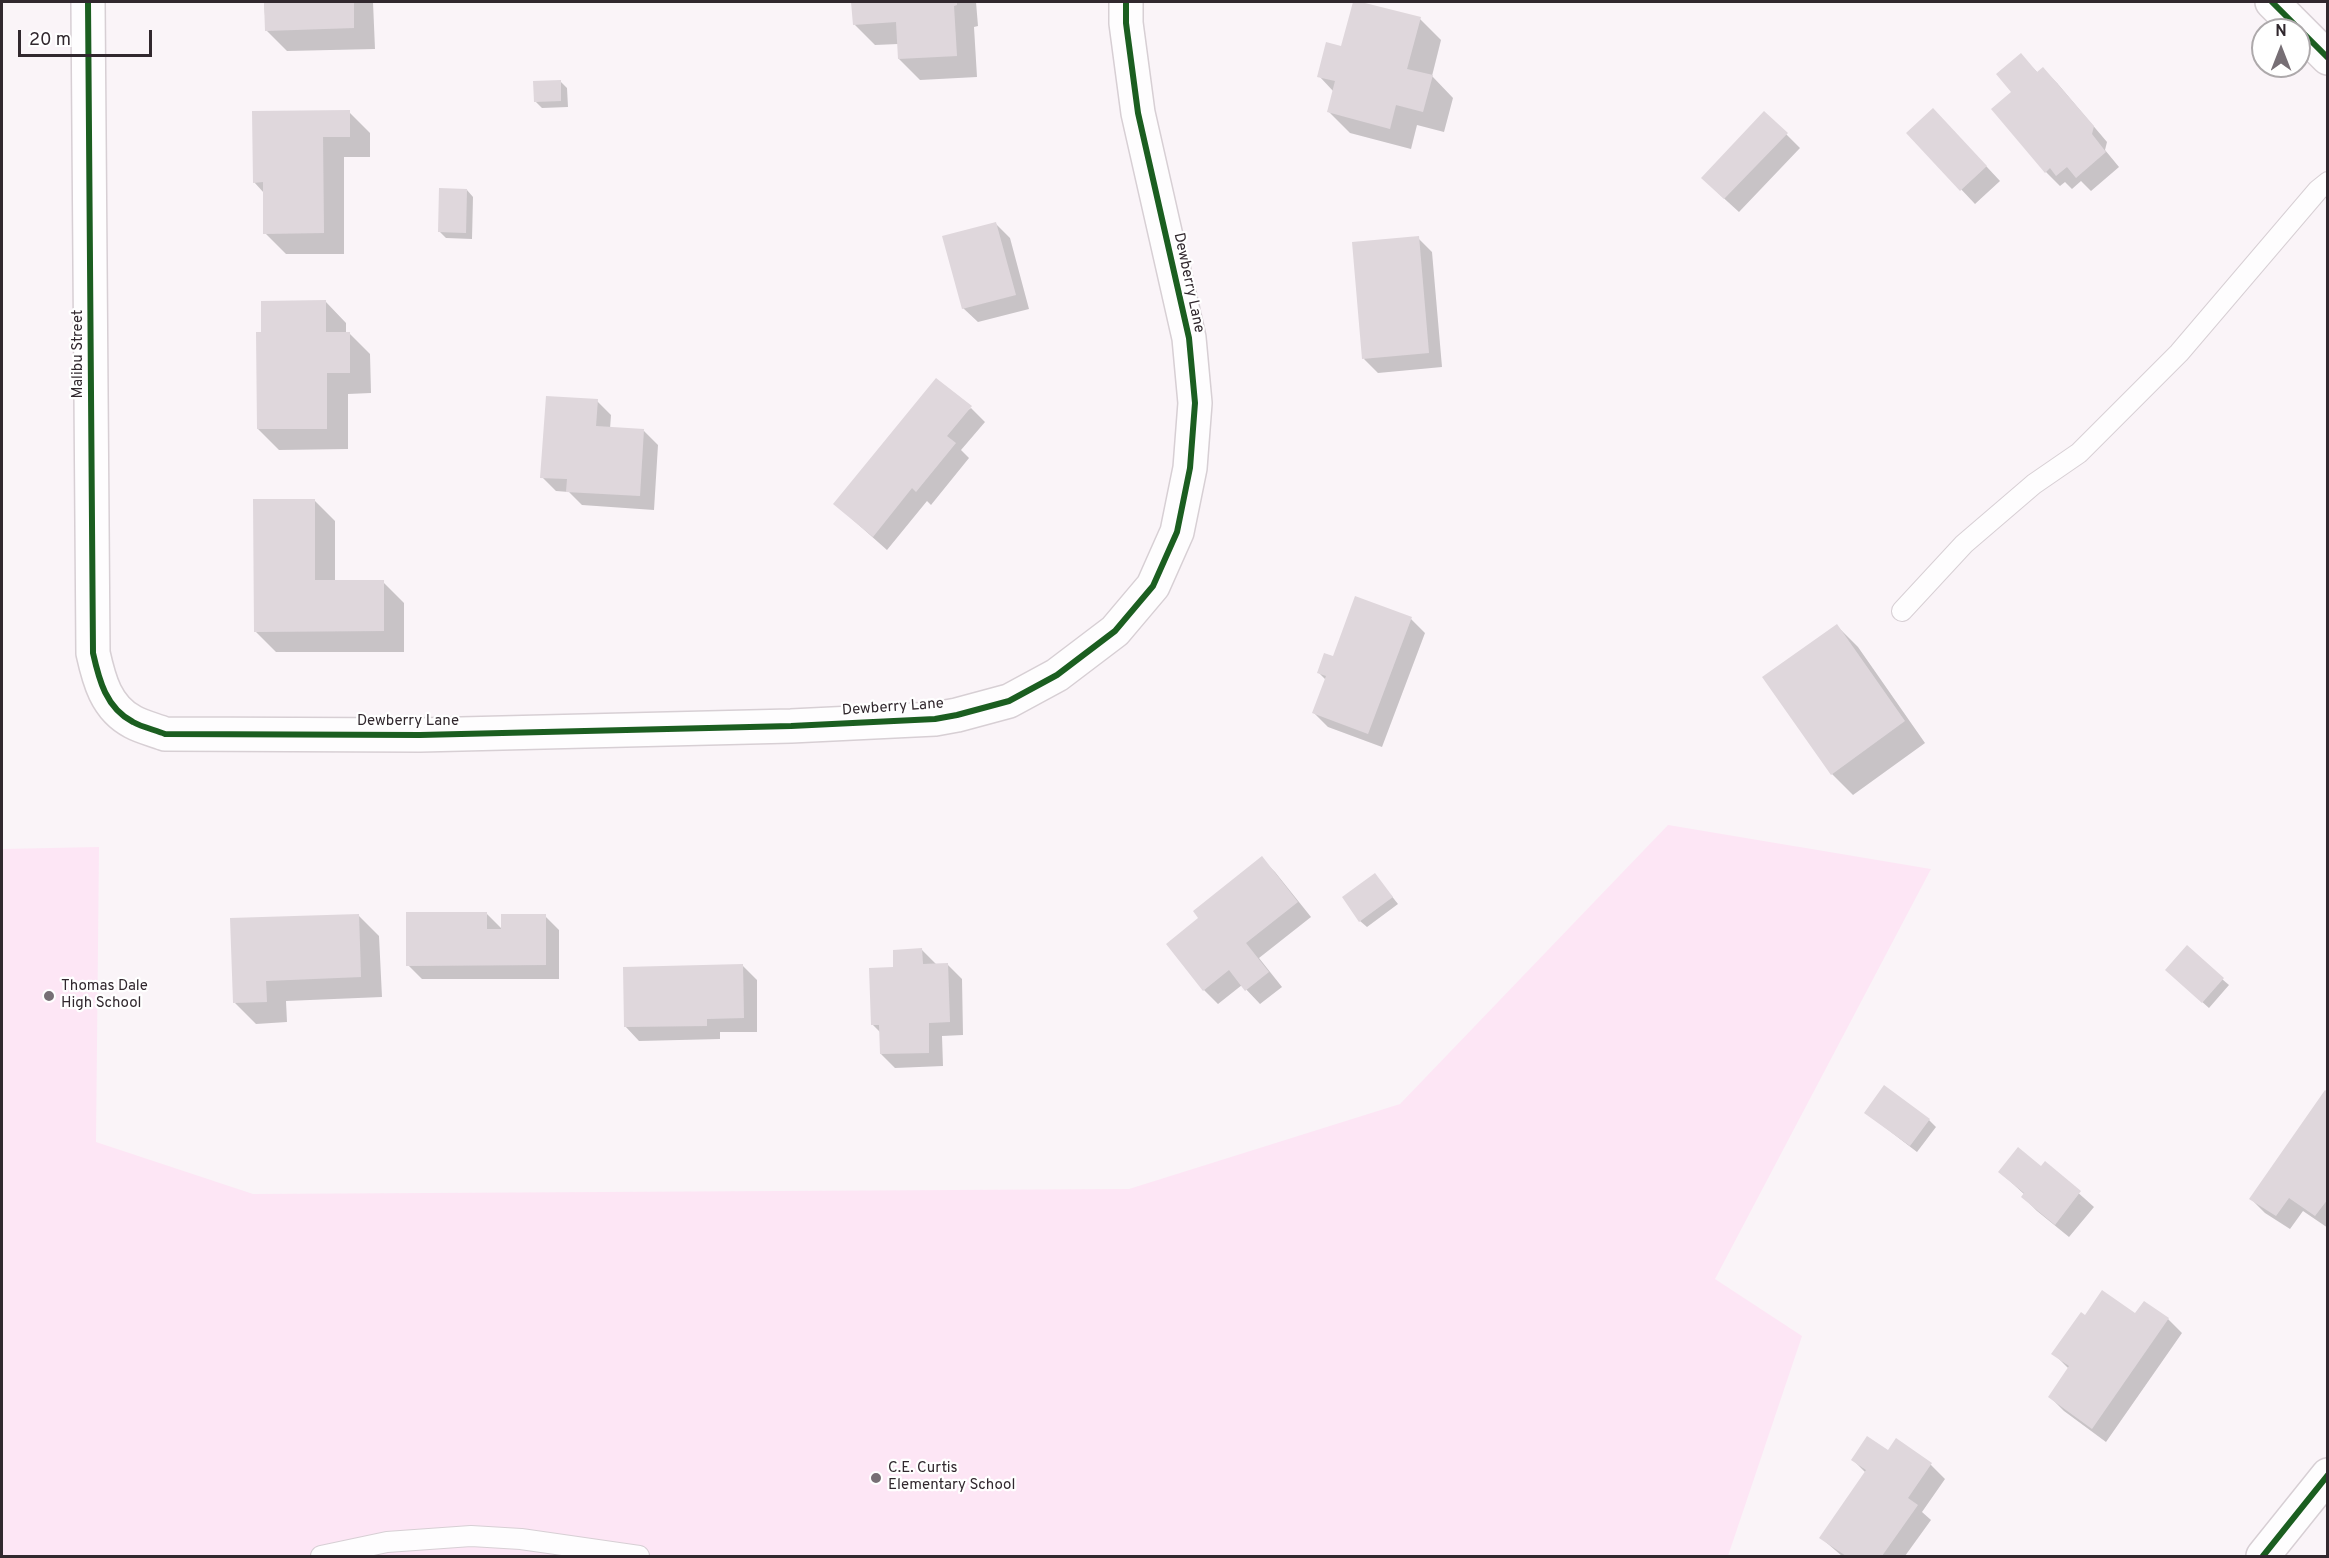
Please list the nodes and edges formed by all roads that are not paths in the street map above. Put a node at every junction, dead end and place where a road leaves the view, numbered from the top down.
1 (88, 2) edge
2 (1126, 2) edge
3 (2272, 2) edge
4 (2328, 58) edge
5 (2328, 182) edge
6 (1902, 611) dead end
7 (111, 702) joint
8 (2328, 1475) edge
9 (321, 1557) edge
10 (639, 1557) edge
11 (2263, 1557) edge

1 - 7 street, Malibu Street
2 - 7 street, Dewberry Lane
3 - 4 street
5 - 6 lane
8 - 11 street
9 - 10 lane

